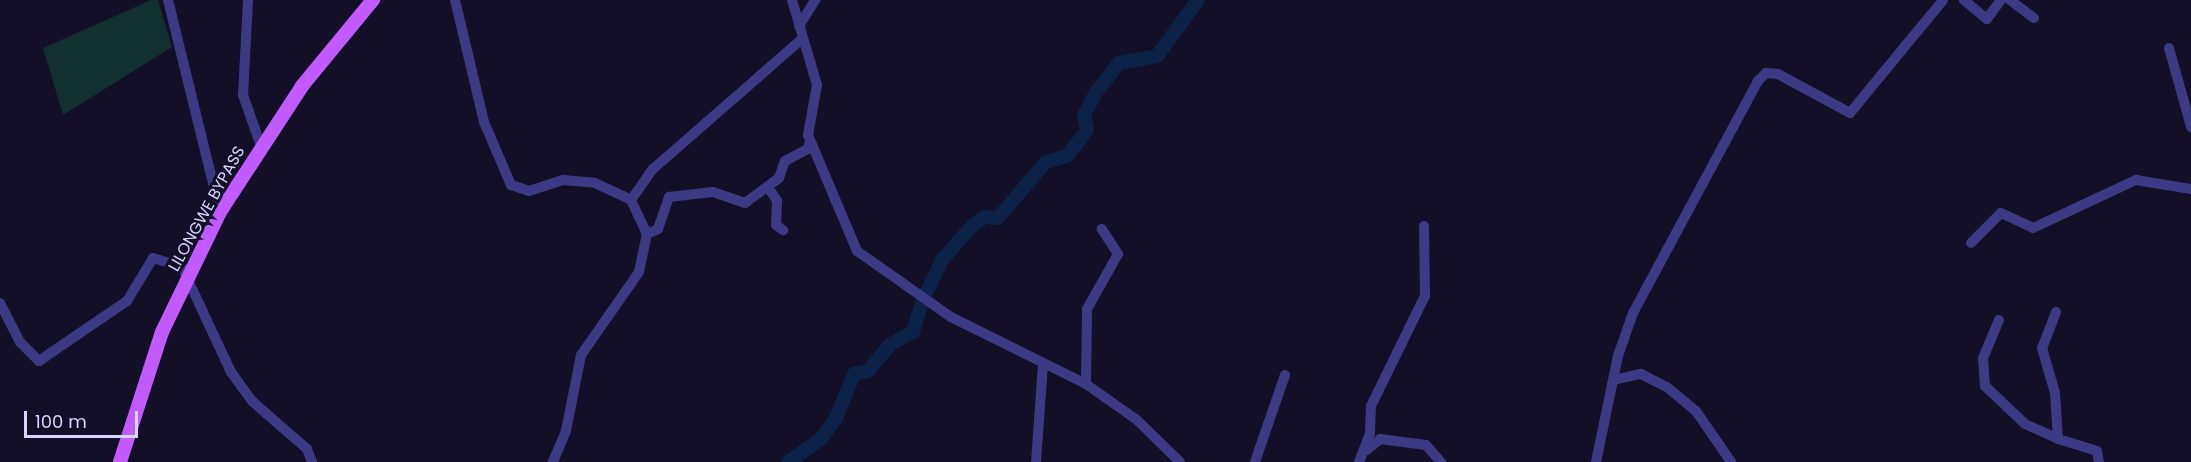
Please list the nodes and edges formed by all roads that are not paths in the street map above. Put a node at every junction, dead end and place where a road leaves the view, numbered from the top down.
1 (168, 0) edge
2 (248, 0) edge
3 (373, 0) edge
4 (455, 0) edge
5 (792, 0) edge
6 (815, 0) edge
7 (1943, 0) edge
8 (1964, 0) edge
9 (2001, 0) edge
10 (2010, 0) edge
11 (2034, 18) dead end
12 (799, 26) junction
13 (802, 39) junction
14 (2169, 48) dead end
15 (2191, 128) edge
16 (810, 141) junction
17 (261, 146) junction
18 (768, 187) junction
19 (2191, 189) edge
20 (631, 200) junction
21 (220, 212) junction
22 (1424, 226) dead end
23 (1102, 229) dead end
24 (783, 230) dead end
25 (647, 234) junction
26 (1971, 243) dead end
27 (187, 277) junction
28 (0, 303) edge
29 (2056, 312) dead end
30 (1999, 320) dead end
31 (1043, 365) junction
32 (1285, 375) dead end
33 (1614, 380) junction
34 (1086, 384) junction
35 (2058, 439) junction
36 (1360, 461) edge
37 (120, 462) edge
38 (312, 462) edge
39 (553, 462) edge
40 (1036, 462) edge
41 (1180, 462) edge
42 (1255, 462) edge
43 (1441, 462) edge
44 (1596, 462) edge
45 (1731, 462) edge
46 (2099, 462) edge

1 - 21 street
2 - 17 street
3 - 17 main road, LILONGWE BYPASS
4 - 20 street
5 - 12 street
6 - 12 street
7 - 33 street
8 - 9 street
10 - 11 street
12 - 13 street
13 - 16 street
13 - 20 street
14 - 15 street
16 - 18 street
16 - 31 street
17 - 21 main road, LILONGWE BYPASS
18 - 24 street
18 - 25 street
19 - 26 street
20 - 25 street
21 - 27 main road, LILONGWE BYPASS
22 - 36 street
23 - 34 street
25 - 39 street
27 - 28 street
27 - 37 main road, LILONGWE BYPASS
27 - 38 street
29 - 35 street
30 - 35 street
31 - 34 street
31 - 40 street
32 - 42 street
33 - 44 street
33 - 45 street
34 - 41 street
35 - 46 street
36 - 43 street

